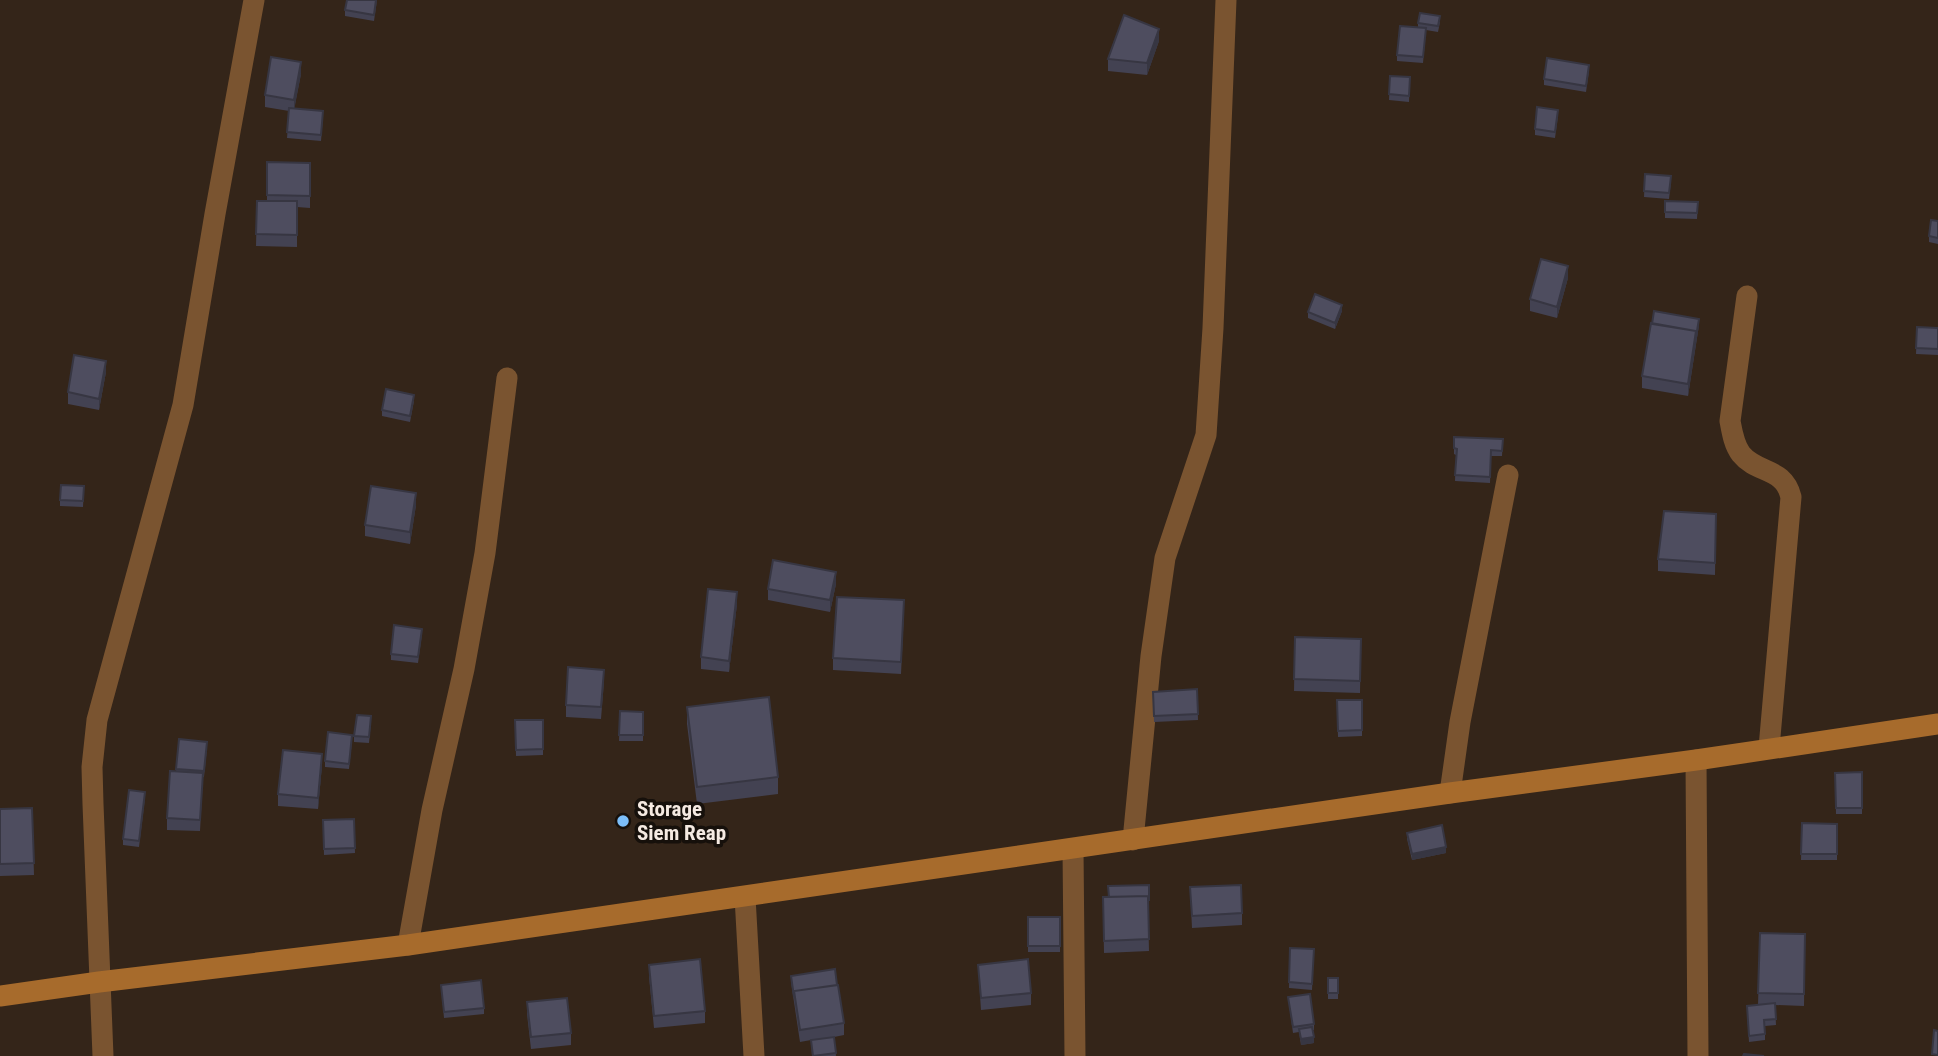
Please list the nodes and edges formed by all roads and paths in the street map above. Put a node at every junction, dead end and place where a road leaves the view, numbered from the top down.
1 (254, 0) edge
2 (1226, 0) edge
3 (1747, 296) dead end
4 (507, 378) dead end
5 (1507, 475) dead end
6 (1938, 724) edge
7 (1769, 748) junction
8 (1696, 760) junction
9 (1450, 793) junction
10 (1133, 840) junction
11 (1073, 849) junction
12 (745, 897) junction
13 (408, 945) junction
14 (100, 982) junction
15 (0, 996) edge
16 (103, 1056) edge
17 (754, 1056) edge
18 (1075, 1056) edge
19 (1698, 1056) edge

1 - 14 street
2 - 10 street
3 - 7 street
4 - 13 street
5 - 9 street
6 - 7 street
7 - 8 street
8 - 9 street
8 - 19 street
9 - 10 street
10 - 11 street
11 - 12 street
11 - 18 street
12 - 13 street
12 - 17 street
13 - 14 street
14 - 15 street
14 - 16 street

